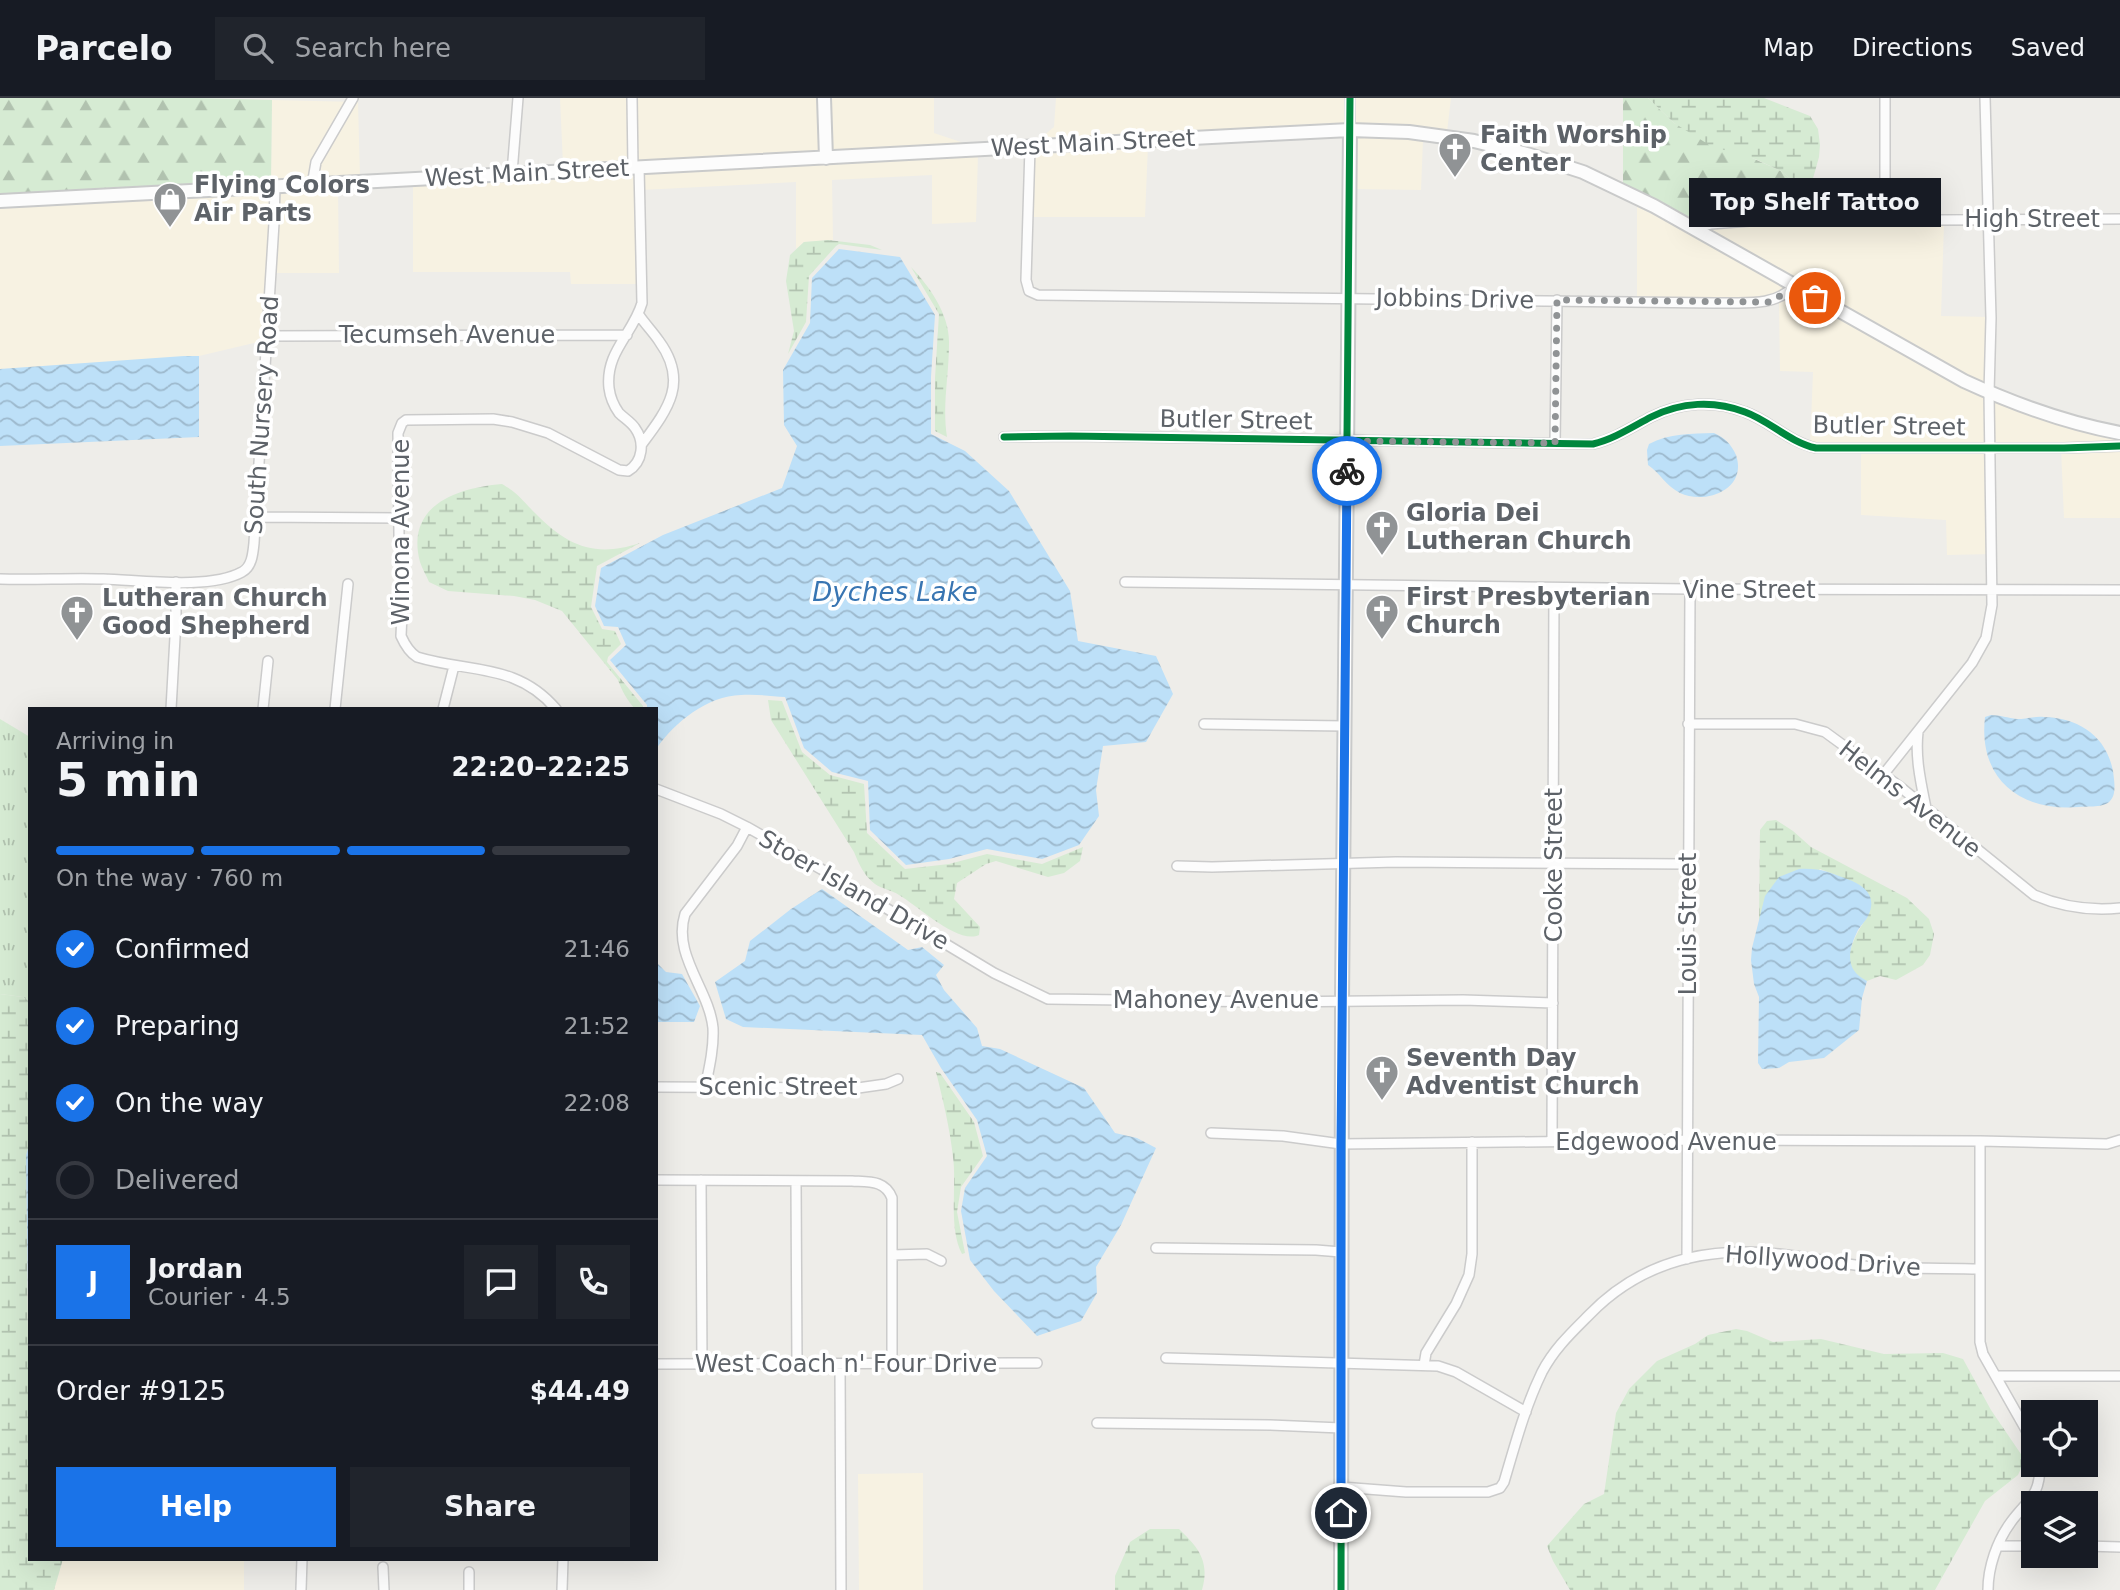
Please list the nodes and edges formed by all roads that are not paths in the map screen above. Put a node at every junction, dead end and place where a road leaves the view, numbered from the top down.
1 (353, 98) edge
2 (519, 98) edge
3 (632, 98) edge
4 (824, 98) edge
5 (1350, 98) edge
6 (1885, 98) edge
7 (1985, 98) edge
8 (1350, 130) junction
9 (1030, 147) junction
10 (826, 158) junction
11 (636, 167) junction
12 (512, 173) junction
13 (312, 185) junction
14 (275, 186) junction
15 (0, 201) edge
16 (1988, 219) junction
17 (2120, 219) edge
18 (1885, 220) junction
19 (1693, 229) junction
20 (1794, 286) junction
21 (1348, 298) junction
22 (1557, 300) junction
23 (639, 314) junction
24 (627, 335) junction
25 (267, 336) junction
26 (1989, 393) junction
27 (2120, 433) edge
28 (1004, 437) dead end
29 (1347, 441) junction
30 (1555, 443) junction
31 (642, 444) junction
32 (2120, 446) edge
33 (1991, 448) junction
34 (255, 517) junction
35 (400, 518) junction
36 (0, 579) edge
37 (176, 582) junction
38 (1125, 582) dead end
39 (348, 584) dead end
40 (1346, 586) junction
41 (1554, 588) junction
42 (1690, 589) junction
43 (1992, 590) junction
44 (2120, 590) edge
45 (268, 661) dead end
46 (454, 666) junction
47 (172, 707) edge
48 (264, 707) edge
49 (335, 707) edge
50 (444, 707) edge
51 (554, 707) edge
52 (1203, 724) dead end
53 (1688, 724) junction
54 (1345, 726) junction
55 (1918, 731) junction
56 (1883, 775) junction
57 (658, 790) edge
58 (1926, 808) junction
59 (747, 827) junction
60 (1343, 863) junction
61 (1554, 864) junction
62 (1688, 864) junction
63 (1177, 866) dead end
64 (2120, 908) edge
65 (1048, 999) joint
66 (1342, 1001) junction
67 (1553, 1003) junction
68 (898, 1079) dead end
69 (658, 1087) edge
70 (705, 1088) junction
71 (1211, 1133) dead end
72 (1686, 1140) junction
73 (2120, 1140) edge
74 (1552, 1141) junction
75 (1980, 1141) junction
76 (1472, 1142) junction
77 (1341, 1144) junction
78 (658, 1180) edge
79 (701, 1180) junction
80 (796, 1181) junction
81 (1156, 1248) dead end
82 (1341, 1252) junction
83 (892, 1255) junction
84 (1687, 1259) junction
85 (941, 1261) dead end
86 (1980, 1269) junction
87 (1166, 1357) dead end
88 (1037, 1363) dead end
89 (1341, 1363) junction
90 (658, 1364) edge
91 (797, 1364) junction
92 (892, 1364) junction
93 (702, 1365) junction
94 (839, 1365) junction
95 (1424, 1365) junction
96 (1996, 1376) junction
97 (2120, 1376) edge
98 (1526, 1412) junction
99 (2021, 1421) edge
100 (1097, 1423) dead end
101 (1341, 1428) junction
102 (2038, 1477) edge
103 (1341, 1487) junction
104 (1998, 1546) junction
105 (2021, 1546) edge
106 (2098, 1546) edge
107 (2120, 1547) edge
108 (302, 1561) edge
109 (563, 1561) edge
110 (383, 1567) dead end
111 (470, 1572) dead end
112 (301, 1590) edge
113 (384, 1590) edge
114 (469, 1590) edge
115 (562, 1590) edge
116 (841, 1590) edge
117 (1341, 1590) edge
118 (1988, 1590) edge

1 - 13 street
2 - 12 street
3 - 11 street
4 - 10 main road
5 - 8 street
6 - 18 street
7 - 16 street
8 - 9 main road, West Main Street
8 - 19 main road, West Main Street
8 - 21 main road
9 - 10 main road, West Main Street
9 - 21 street, Jobbins Drive
10 - 11 main road, West Main Street
11 - 12 main road, West Main Street
11 - 23 street
12 - 13 main road, West Main Street
13 - 14 main road, West Main Street
14 - 15 main road, West Main Street
14 - 25 street, South Nursery Road
16 - 17 street, High Street
16 - 18 street, High Street
16 - 26 street
18 - 19 street, High Street
19 - 20 main road, West Main Street
20 - 22 street, Jobbins Drive
20 - 26 main road, West Main Street
21 - 22 street, Jobbins Drive
21 - 29 main road
22 - 30 street
23 - 24 street
23 - 31 street
24 - 25 street, Tecumseh Avenue
24 - 31 street
25 - 34 street, South Nursery Road
26 - 27 main road, West Main Street
26 - 33 street
28 - 29 street, Butler Street
29 - 30 street, Butler Street
29 - 40 main road
30 - 33 street, Butler Street
31 - 35 street, Winona Avenue
32 - 33 street, Butler Street
33 - 43 street
34 - 35 street
34 - 37 street, South Nursery Road
35 - 46 street, Winona Avenue
36 - 37 street
37 - 47 street
38 - 40 street, Vine Street
39 - 49 street
40 - 41 street, Vine Street
40 - 54 main road
41 - 42 street, Vine Street
41 - 61 street, Cooke Street
42 - 43 street, Vine Street
42 - 53 street, Louis Street
43 - 44 street, Vine Street
43 - 55 street
45 - 48 street
46 - 50 street
46 - 51 street
52 - 54 street
53 - 56 street, Helms Avenue
53 - 62 street, Louis Street
54 - 60 main road
55 - 56 street
55 - 58 street
56 - 58 street, Helms Avenue
57 - 59 street, Stoer Island Drive
58 - 64 street, Helms Avenue
59 - 65 street, Stoer Island Drive
59 - 70 street
60 - 61 street
60 - 63 street
60 - 66 main road
61 - 62 street
61 - 67 street, Cooke Street
62 - 72 street, Louis Street
65 - 66 street, Mahoney Avenue
66 - 67 street, Mahoney Avenue
66 - 77 main road
67 - 74 street, Cooke Street
68 - 70 street, Scenic Street
69 - 70 street, Scenic Street
71 - 77 street, Edgewood Avenue
72 - 74 street, Edgewood Avenue
72 - 75 street, Edgewood Avenue
72 - 84 street, Louis Street
73 - 75 street, Edgewood Avenue
74 - 76 street, Edgewood Avenue
75 - 86 street
76 - 77 street, Edgewood Avenue
76 - 95 street
77 - 82 main road
78 - 79 street
79 - 80 street
79 - 93 street
80 - 83 street
80 - 91 street
81 - 82 street
82 - 89 main road
83 - 85 street
83 - 92 street
84 - 86 street, Hollywood Drive
84 - 98 street, Hollywood Drive
86 - 96 street
87 - 89 street
88 - 92 street, West Coach n' Four Drive
89 - 95 street
89 - 101 main road
90 - 93 street, West Coach n' Four Drive
91 - 93 street, West Coach n' Four Drive
91 - 94 street, West Coach n' Four Drive
92 - 94 street, West Coach n' Four Drive
94 - 116 street
95 - 98 street
96 - 97 street
96 - 99 street
98 - 103 street, Hollywood Drive
100 - 101 street
101 - 103 main road
102 - 104 street
103 - 117 main road
104 - 105 street
104 - 118 street
106 - 107 street
108 - 112 street
109 - 115 street
110 - 113 street
111 - 114 street

